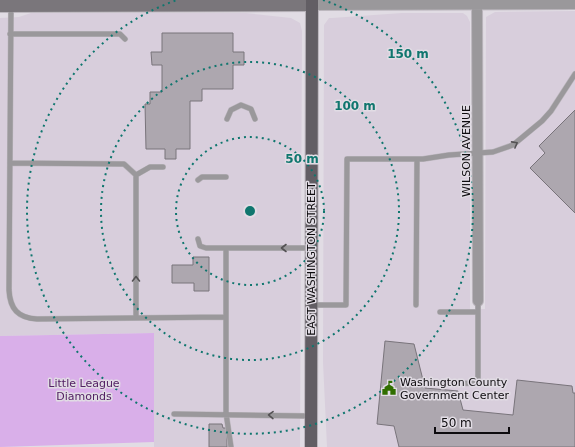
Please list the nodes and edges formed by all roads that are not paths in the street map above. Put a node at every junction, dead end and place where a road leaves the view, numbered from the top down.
1 (394, 2) edge
2 (477, 2) edge
3 (84, 3) edge
4 (154, 3) edge
5 (223, 3) edge
6 (312, 3) edge
7 (7, 4) edge
8 (575, 4) edge
9 (10, 34) junction
10 (124, 39) dead end
11 (575, 74) edge
12 (255, 119) dead end
13 (227, 120) dead end
14 (478, 154) junction
15 (417, 159) junction
16 (10, 163) junction
17 (163, 167) dead end
18 (136, 175) junction
19 (226, 177) dead end
20 (198, 180) dead end
21 (198, 239) dead end
22 (226, 248) junction
23 (311, 248) junction
24 (478, 302) joint
25 (311, 305) junction
26 (416, 305) dead end
27 (440, 312) dead end
28 (478, 312) junction
29 (226, 317) junction
30 (136, 318) junction
31 (440, 384) dead end
32 (226, 413) junction
33 (174, 414) dead end
34 (310, 416) junction
35 (231, 447) edge
36 (311, 447) edge

1 - 2 street
1 - 6 street
2 - 8 street
2 - 14 street, WILSON AVENUE
3 - 4 street
3 - 7 street
4 - 5 street
5 - 6 street
6 - 23 main road, EAST WASHINGTON STREET
7 - 9 lane
9 - 10 lane
9 - 16 lane
14 -> 11 lane
12 - 13 lane
14 - 15 lane
14 - 24 street, WILSON AVENUE
15 - 25 lane
15 - 26 lane
16 - 18 lane
16 - 30 lane
17 - 18 lane
30 -> 18 lane
19 - 20 lane
21 - 22 lane
23 -> 22 lane
22 - 29 lane
23 - 25 main road, EAST WASHINGTON STREET
24 - 28 lane
25 - 34 main road, EAST WASHINGTON STREET
27 - 28 lane
28 - 31 lane
29 - 30 lane
29 - 32 lane
32 - 33 lane
34 -> 32 lane
32 - 35 lane
34 - 36 main road, EAST WASHINGTON STREET

